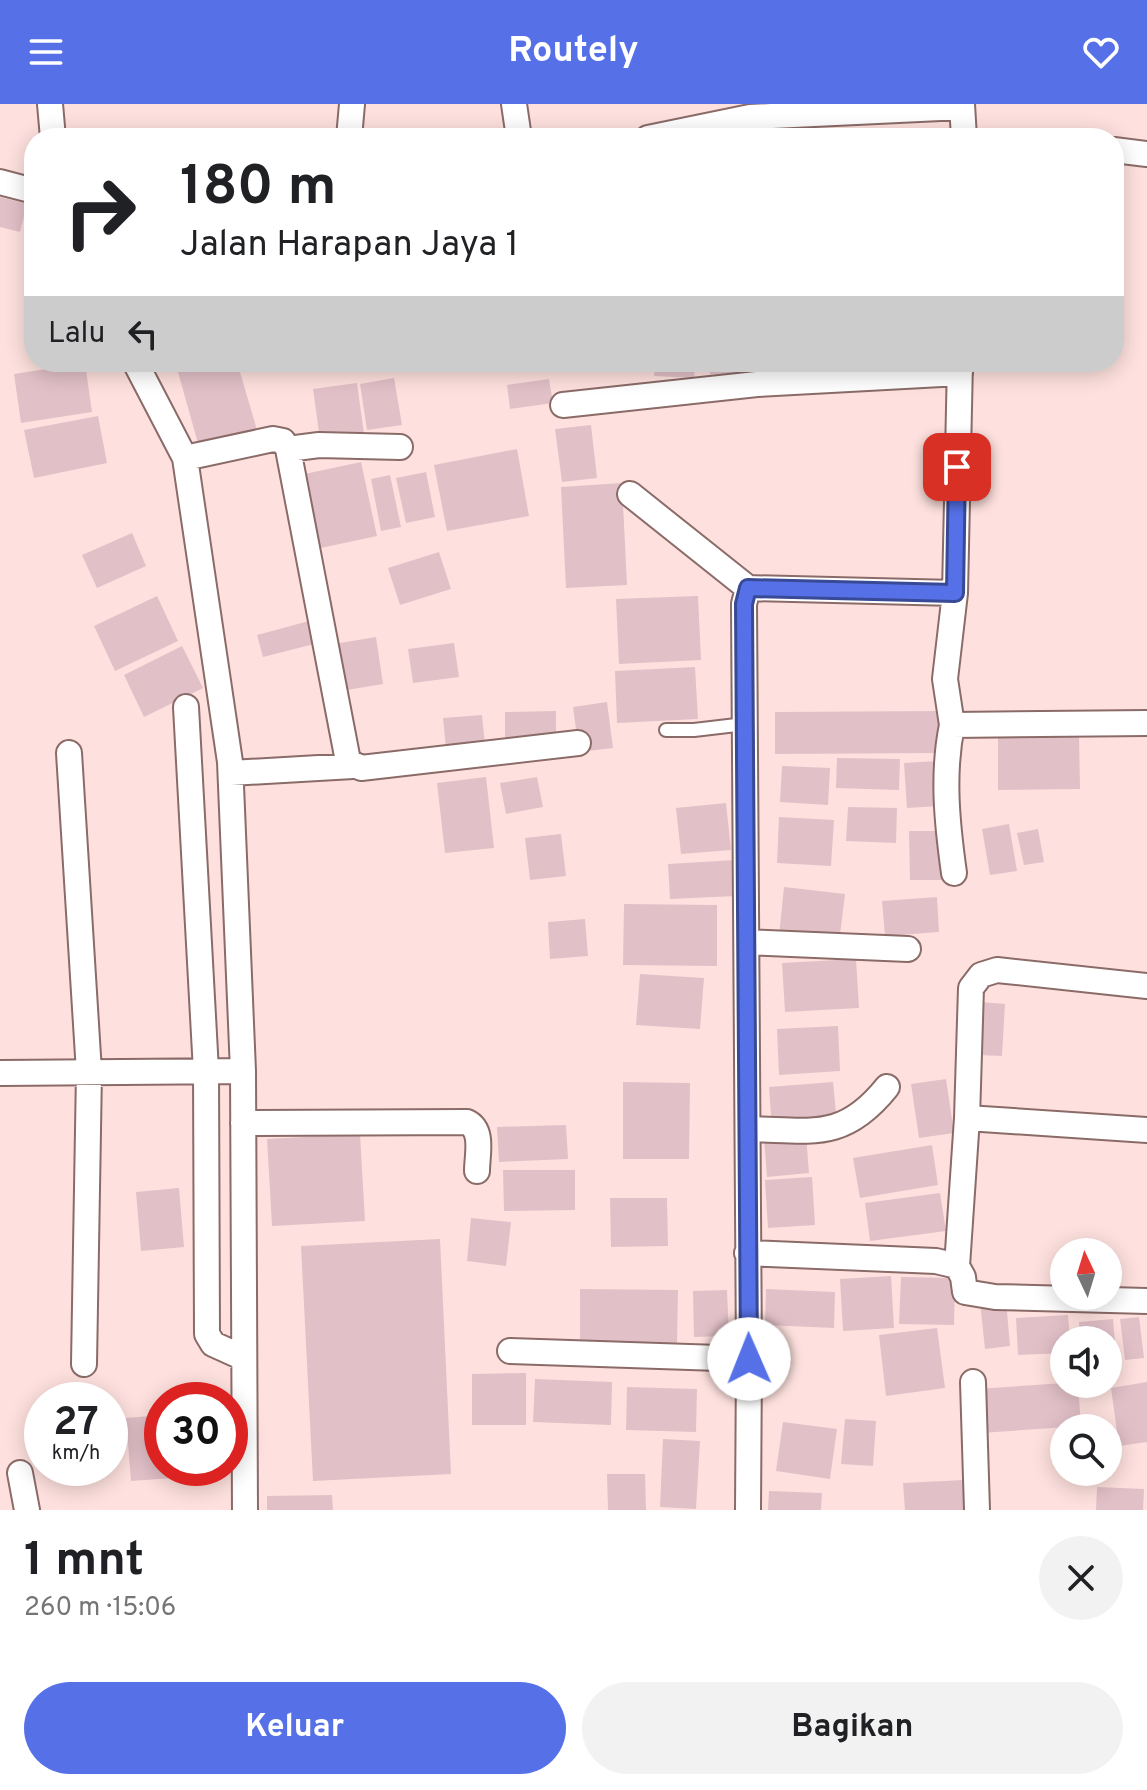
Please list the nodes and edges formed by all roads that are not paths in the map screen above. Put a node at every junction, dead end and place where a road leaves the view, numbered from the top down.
1 (50, 104) edge
2 (352, 104) edge
3 (514, 104) edge
4 (962, 105) edge
5 (750, 110) edge
6 (52, 128) edge
7 (350, 128) edge
8 (518, 128) edge
9 (684, 128) edge
10 (963, 128) edge
11 (1124, 151) edge
12 (1147, 154) edge
13 (0, 182) edge
14 (24, 188) edge
15 (140, 372) edge
16 (909, 372) edge
17 (960, 372) edge
18 (563, 405) dead end
19 (400, 447) dead end
20 (288, 449) junction
21 (185, 458) junction
22 (630, 494) dead end
23 (748, 588) junction
24 (955, 593) junction
25 (186, 707) dead end
26 (1147, 723) edge
27 (745, 724) junction
28 (952, 725) junction
29 (666, 730) dead end
30 (578, 743) dead end
31 (69, 753) dead end
32 (353, 766) junction
33 (231, 773) junction
34 (954, 873) dead end
35 (747, 942) junction
36 (908, 949) dead end
37 (1147, 986) edge
38 (206, 1071) junction
39 (243, 1071) junction
40 (89, 1072) junction
41 (0, 1073) edge
42 (887, 1087) dead end
43 (967, 1118) junction
44 (243, 1123) junction
45 (748, 1129) junction
46 (1147, 1130) edge
47 (477, 1171) dead end
48 (747, 1253) junction
49 (957, 1266) junction
50 (1147, 1301) edge
51 (510, 1351) dead end
52 (244, 1358) junction
53 (749, 1359) junction
54 (84, 1364) dead end
55 (973, 1382) dead end
56 (20, 1473) dead end
57 (27, 1510) edge
58 (245, 1510) edge
59 (748, 1510) edge
60 (977, 1510) edge

1 - 6 street
2 - 7 street
3 - 8 street
4 - 5 street
4 - 10 street
5 - 9 street
11 - 12 street
13 - 14 street
15 - 21 street
16 - 18 street
17 - 24 street
19 - 20 street
20 - 21 street
20 - 32 street
21 - 33 street
22 - 23 street
23 - 24 street
23 - 27 street
24 - 28 street
25 - 38 street
26 - 28 street
27 - 29 lane
27 - 35 street
28 - 34 street
30 - 32 street
31 - 40 street
32 - 33 street
33 - 39 street
35 - 36 street
35 - 45 street
37 - 43 street
38 - 39 street
38 - 40 street
38 - 52 street
39 - 44 street
40 - 41 street
40 - 54 street
42 - 45 street
43 - 46 street
43 - 49 street
44 - 47 street
44 - 52 street
45 - 48 street
48 - 49 street
48 - 53 street
49 - 50 street
51 - 53 street
52 - 58 street
53 - 59 street
55 - 60 street
56 - 57 street

